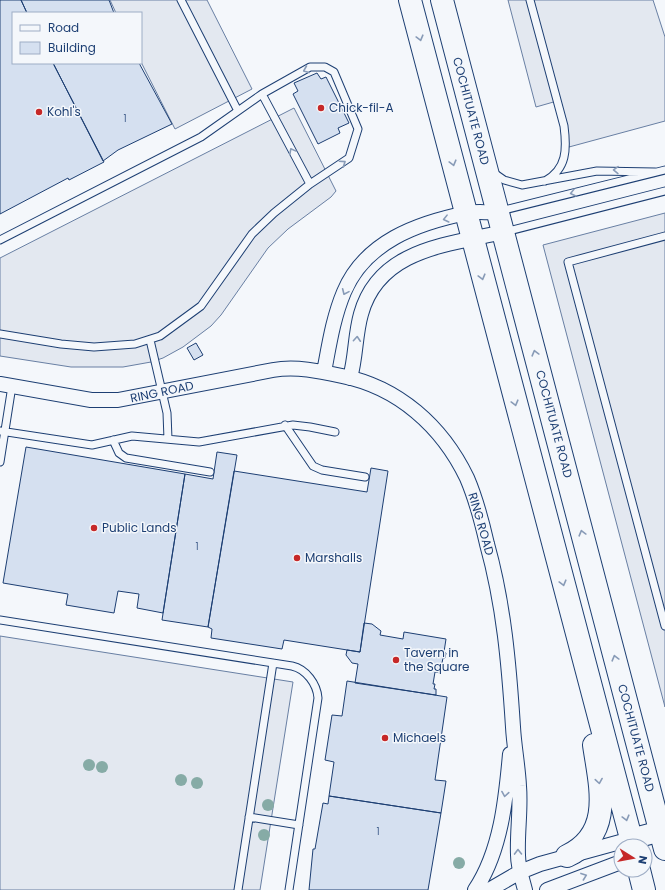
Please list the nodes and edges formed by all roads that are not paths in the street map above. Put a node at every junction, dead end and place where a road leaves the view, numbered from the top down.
1 (181, 0) edge
2 (410, 0) edge
3 (442, 0) edge
4 (530, 0) edge
5 (262, 94) junction
6 (238, 111) junction
7 (483, 158) junction
8 (665, 170) edge
9 (655, 172) junction
10 (545, 181) junction
11 (310, 184) junction
12 (665, 191) edge
13 (466, 214) junction
14 (500, 222) junction
15 (665, 236) edge
16 (472, 239) junction
17 (0, 240) edge
18 (0, 334) edge
19 (150, 340) junction
20 (324, 372) junction
21 (350, 378) junction
22 (6, 385) edge
23 (163, 392) junction
24 (285, 426) junction
25 (2, 432) edge
26 (334, 432) dead end
27 (168, 439) junction
28 (113, 440) junction
29 (0, 462) edge
30 (210, 472) dead end
31 (365, 477) dead end
32 (0, 620) edge
33 (665, 626) edge
34 (576, 632) junction
35 (274, 663) junction
36 (513, 728) junction
37 (249, 817) junction
38 (299, 825) junction
39 (664, 837) edge
40 (634, 838) edge
41 (653, 840) edge
42 (613, 849) edge
43 (567, 856) junction
44 (613, 865) edge
45 (520, 872) junction
46 (641, 878) edge
47 (238, 890) edge
48 (288, 890) edge
49 (475, 890) edge
50 (489, 890) edge
51 (525, 890) edge
52 (547, 890) edge
53 (644, 890) edge

1 - 6 lane
2 -> 13 main road
3 - 7 main road, COCHITUATE ROAD
4 - 10 lane
5 - 6 lane
11 -> 5 lane
11 -> 5 lane
6 - 17 lane
7 - 10 lane
7 - 14 main road, COCHITUATE ROAD
8 - 9 lane
9 -> 10 lane
9 -> 14 lane
11 - 19 lane
12 - 14 lane
13 - 14 street
13 - 16 main road
13 -> 20 street
14 - 16 street
39 -> 14 main road, COCHITUATE ROAD
15 - 33 lane
21 -> 16 street
16 -> 34 main road
18 - 19 lane
19 - 23 lane
20 - 21 street, RING ROAD
20 - 23 street, RING ROAD
21 - 36 street, RING ROAD
22 - 23 street, RING ROAD
22 - 25 lane
23 - 27 lane
24 - 26 lane
24 - 27 lane
24 - 31 lane
25 - 28 lane
25 - 29 lane
27 - 28 lane
28 - 30 lane
32 - 35 lane
34 -> 40 main road
34 -> 43 main road
35 - 37 lane
35 - 38 lane
45 -> 36 street, RING ROAD
36 -> 49 street, RING ROAD
37 - 38 lane
37 - 47 lane
38 - 48 lane
39 - 41 street
42 - 43 street
43 - 45 street
52 -> 44 street
45 - 50 street
45 - 51 street, RING ROAD
46 - 53 main road

